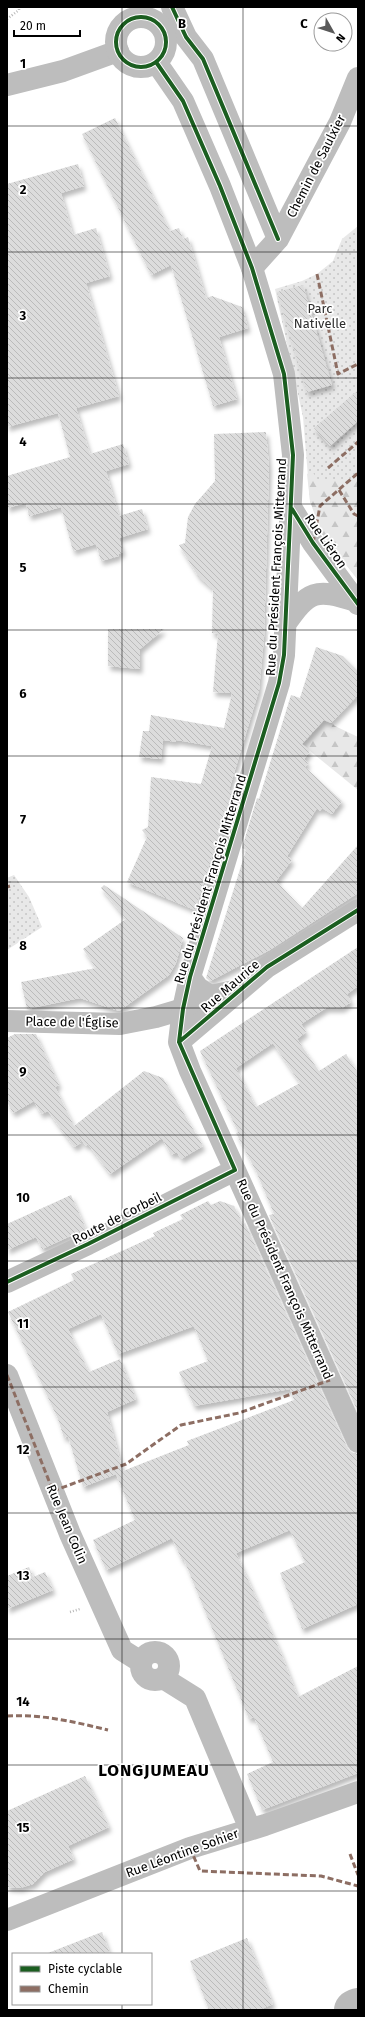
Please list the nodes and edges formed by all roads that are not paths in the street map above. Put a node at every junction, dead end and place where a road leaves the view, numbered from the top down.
1 (172, 7) edge
2 (132, 12) edge
3 (176, 38) junction
4 (118, 51) junction
5 (156, 62) junction
6 (358, 78) edge
7 (7, 85) edge
8 (278, 239) junction
9 (252, 268) junction
10 (292, 509) junction
11 (357, 603) edge
12 (284, 626) junction
13 (358, 910) edge
14 (190, 977) junction
15 (241, 990) junction
16 (210, 996) junction
17 (182, 1009) junction
18 (7, 1021) edge
19 (179, 1042) junction
20 (235, 1170) junction
21 (7, 1282) edge
22 (7, 1375) edge
23 (358, 1442) edge
24 (358, 1792) edge
25 (250, 1829) junction
26 (7, 1920) edge

1 - 3 main road
2 - 3 main road
2 - 4 main road
3 - 5 main road
3 - 8 main road
4 - 5 main road
4 - 7 main road
5 - 9 main road, Rue du Président François Mitterrand
6 - 8 main road, Chemin de Saulxier
8 - 9 main road, Chemin de Saulxier
9 - 10 main road, Rue du Président François Mitterrand
10 - 11 main road, Rue Liéron
10 - 12 main road, Rue du Président François Mitterrand
11 - 12 main road
12 - 14 main road, Rue du Président François Mitterrand
13 - 15 main road, Rue Maurice
14 - 16 main road, Rue Maurice
14 - 17 main road, Rue du Président François Mitterrand
15 - 16 main road, Rue Maurice
15 - 19 main road, Rue Maurice
16 - 17 main road, Place de l'Église
17 - 18 main road, Place de l'Église
17 - 19 main road, Rue du Président François Mitterrand
19 - 20 main road, Rue du Président François Mitterrand
20 - 21 main road, Route de Corbeil
20 - 23 main road, Rue du Président François Mitterrand
22 - 25 main road, Rue Jean Colin
24 - 25 main road, Rue Léontine Sohier
25 - 26 main road, Rue Léontine Sohier

